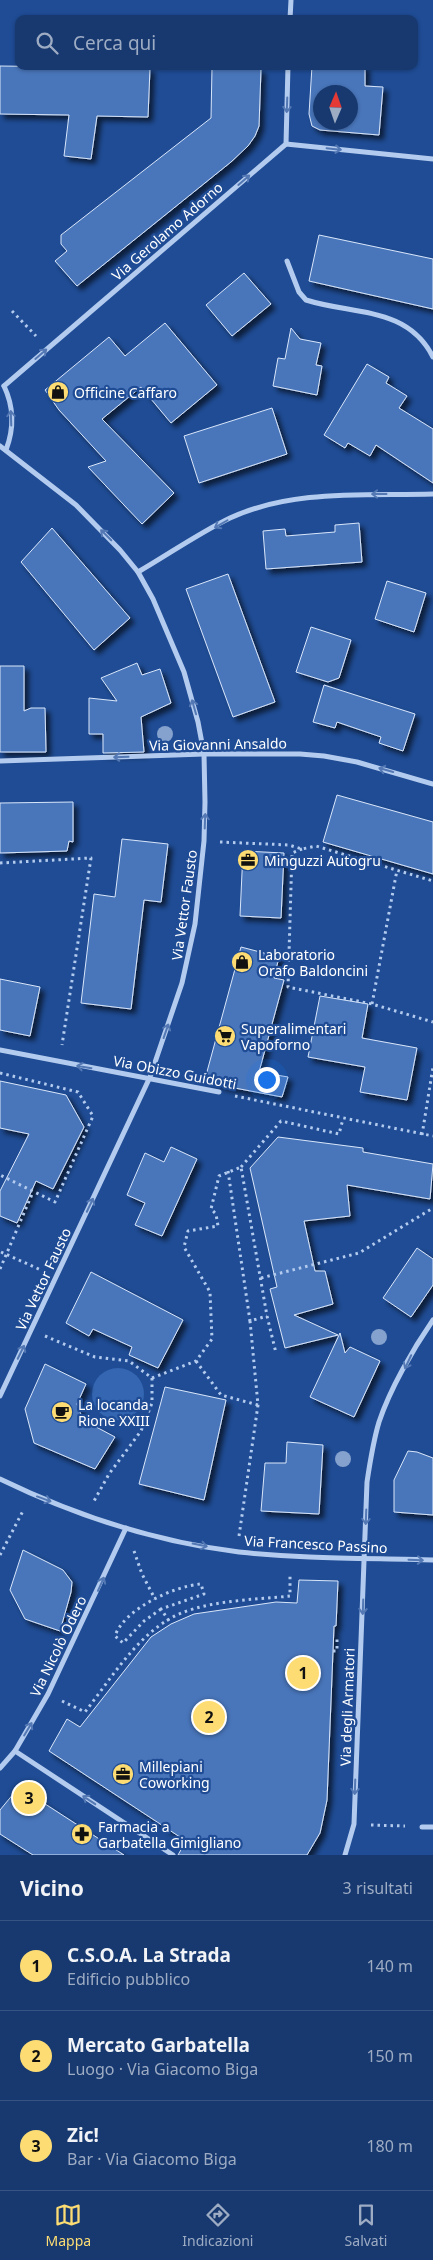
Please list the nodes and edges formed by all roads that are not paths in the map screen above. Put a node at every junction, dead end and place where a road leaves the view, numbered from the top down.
1 (291, 0) edge
2 (290, 15) edge
3 (288, 70) edge
4 (286, 144) junction
5 (433, 159) edge
6 (287, 260) dead end
7 (433, 357) edge
8 (2, 386) edge
9 (0, 446) edge
10 (6, 450) junction
11 (430, 494) edge
12 (138, 572) junction
13 (204, 754) junction
14 (0, 761) edge
15 (433, 784) edge
16 (0, 1050) edge
17 (150, 1077) junction
18 (219, 1092) road end
19 (433, 1320) edge
20 (0, 1396) edge
21 (0, 1479) edge
22 (126, 1528) junction
23 (364, 1559) junction
24 (433, 1560) edge
25 (15, 1751) junction
26 (0, 1768) edge
27 (422, 1827) dead end
28 (433, 1827) edge
29 (174, 1855) edge
30 (345, 1855) edge

1 - 2 street
3 -> 4 street
4 -> 5 street
8 -> 4 street, Via Gerolamo Adorno
6 - 7 street
10 -> 8 street
9 - 10 street, Via Vettor Fausto
12 -> 10 street, Via Vettor Fausto
11 -> 12 street
13 -> 12 street, Via Vettor Fausto
13 -> 14 street, Via Giovanni Ansaldo
15 -> 13 street, Via Giovanni Ansaldo
17 -> 13 street, Via Vettor Fausto
17 -> 16 street, Via Obizzo Guidotti
17 - 18 street, Via Obizzo Guidotti
20 -> 17 street, Via Vettor Fausto
19 -> 23 street, Via degli Armatori
21 -> 22 street, Via Francesco Passino
22 -> 23 street, Via Francesco Passino
25 -> 22 street, Via Nicolò Odero
23 -> 24 street, Via Francesco Passino
23 -> 30 street, Via degli Armatori
25 - 26 street, Via Nicolò Odero
29 -> 25 street
27 - 28 street

